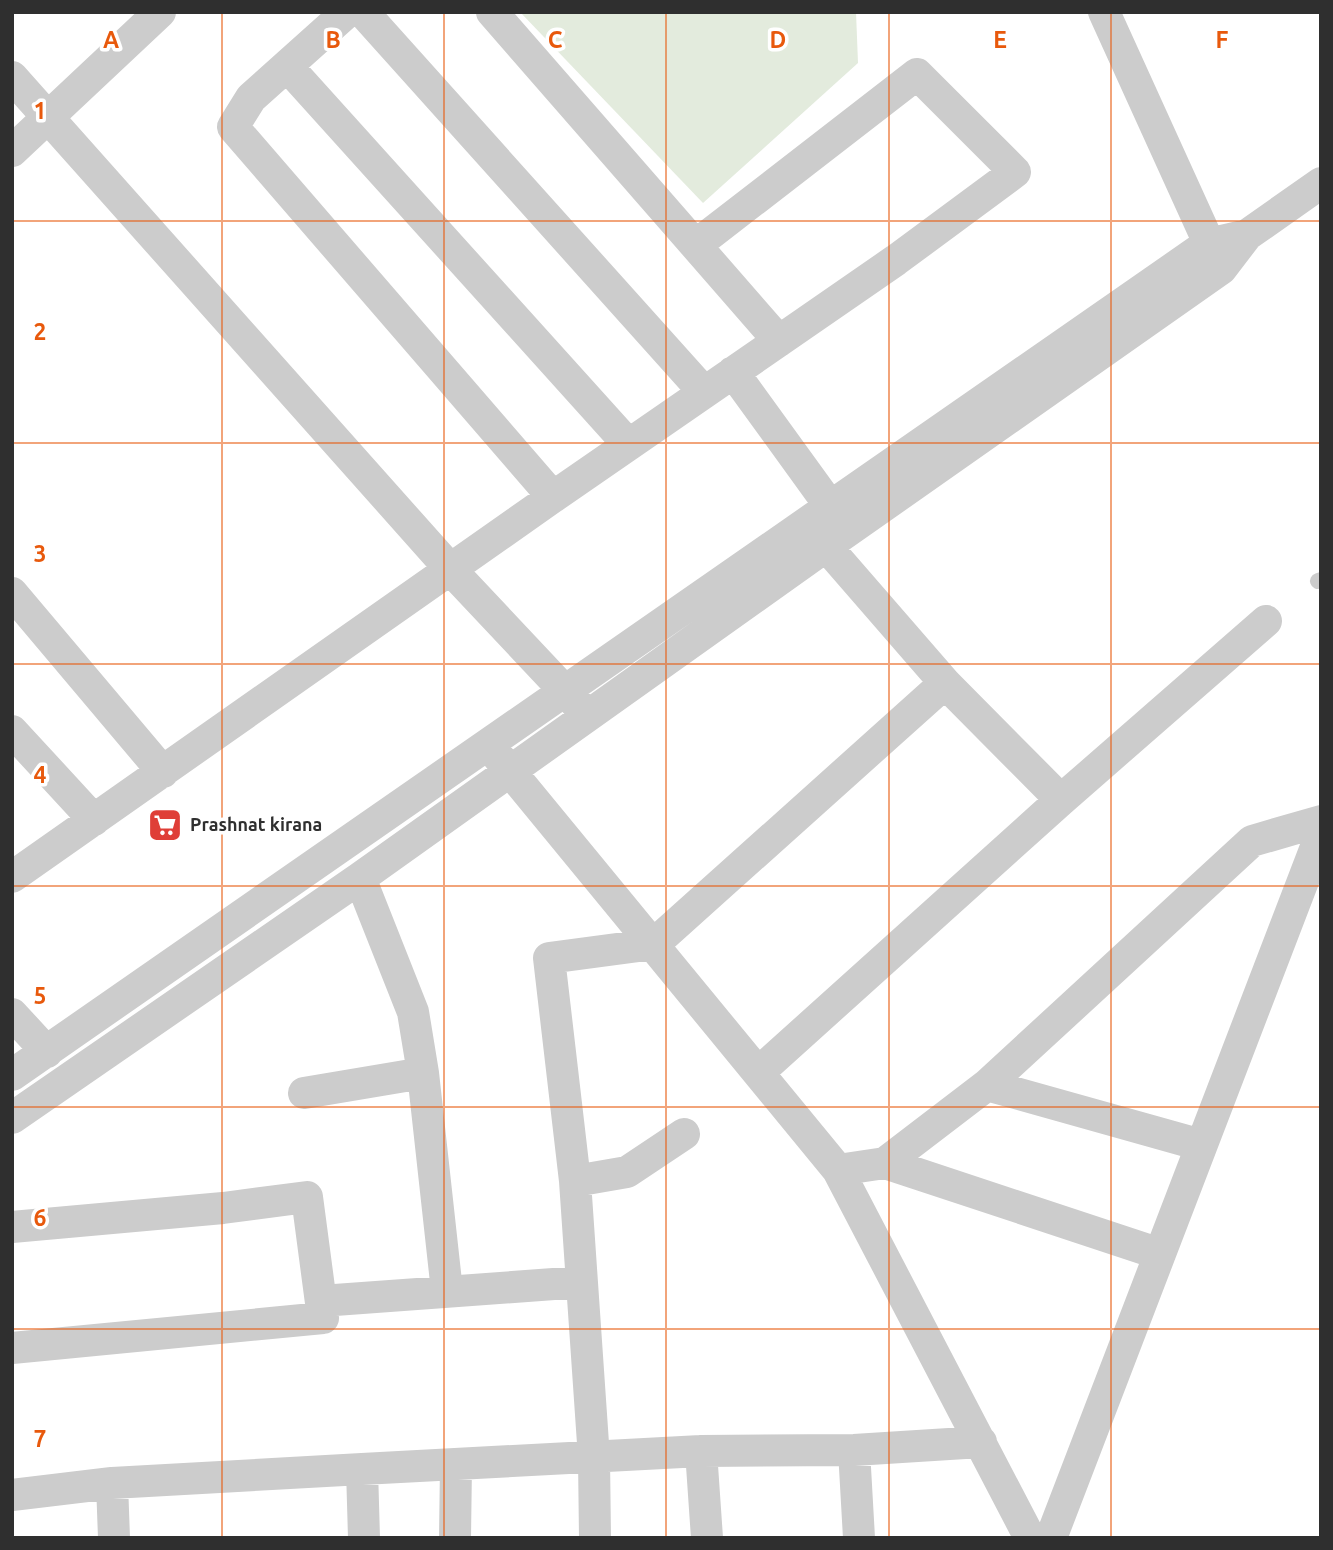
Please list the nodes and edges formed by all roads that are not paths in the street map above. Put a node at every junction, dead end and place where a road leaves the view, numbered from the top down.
1 (160, 12) edge
2 (347, 12) edge
3 (363, 12) edge
4 (492, 12) edge
5 (1104, 12) edge
6 (287, 66) junction
7 (12, 77) edge
8 (50, 117) junction
9 (12, 151) edge
10 (1321, 183) edge
11 (696, 245) junction
12 (1214, 256) junction
13 (779, 341) junction
14 (733, 372) junction
15 (704, 392) junction
16 (628, 444) junction
17 (552, 497) junction
18 (820, 525) junction
19 (451, 570) junction
20 (12, 593) edge
21 (1266, 621) dead end
22 (945, 683) junction
23 (566, 691) junction
24 (587, 717) junction
25 (12, 731) edge
26 (489, 745) junction
27 (509, 771) junction
28 (163, 772) junction
29 (1060, 800) junction
30 (94, 821) junction
31 (1321, 821) edge
32 (1321, 834) edge
33 (14, 874) edge
34 (360, 878) junction
35 (654, 944) junction
36 (12, 1014) edge
37 (47, 1052) junction
38 (759, 1072) junction
39 (423, 1073) junction
40 (12, 1075) edge
41 (987, 1085) junction
42 (304, 1093) dead end
43 (12, 1118) edge
44 (684, 1133) dead end
45 (1201, 1145) junction
46 (885, 1163) junction
47 (838, 1170) junction
48 (575, 1181) junction
49 (12, 1227) edge
50 (1160, 1254) junction
51 (581, 1282) junction
52 (447, 1291) junction
53 (321, 1301) junction
54 (12, 1348) edge
55 (981, 1442) junction
56 (855, 1450) junction
57 (701, 1451) junction
58 (594, 1458) junction
59 (456, 1465) junction
60 (362, 1469) junction
61 (112, 1483) junction
62 (12, 1495) edge
63 (114, 1538) edge
64 (365, 1538) edge
65 (455, 1538) edge
66 (595, 1538) edge
67 (706, 1538) edge
68 (859, 1538) edge
69 (1030, 1538) edge
70 (1051, 1538) edge

1 - 8 street
2 - 6 street
3 - 15 street
4 - 11 street
5 - 12 street
6 - 16 street
6 - 17 street
7 - 8 street
8 - 9 street
8 - 19 street
10 - 12 street
11 - 13 street
11 - 13 street
12 - 18 street
13 - 14 street
14 - 15 street
14 - 18 street
15 - 16 street
16 - 17 street
17 - 19 street
18 - 22 street
18 - 23 street
18 - 24 street
19 - 23 street
19 - 28 street
20 - 28 street
21 - 29 street
22 - 29 street
22 - 35 street
23 - 24 street
23 - 26 street
24 - 27 street
25 - 30 street
26 - 27 street
26 - 37 street
27 - 34 street
27 - 35 street
28 - 30 street
29 - 38 street
30 - 33 street
31 - 41 street
32 - 45 street
34 - 39 street
34 - 43 street
35 - 38 street
35 - 48 street
36 - 37 street
37 - 40 street
38 - 47 street
39 - 42 street
39 - 52 street
41 - 45 street
41 - 46 street
44 - 48 street
45 - 50 street
46 - 47 street
46 - 50 street
47 - 55 street
48 - 51 street
49 - 53 street
50 - 70 street
51 - 52 street
51 - 58 street
52 - 53 street
53 - 54 street
55 - 56 street
55 - 69 street
56 - 57 street
56 - 68 street
57 - 58 street
57 - 67 street
58 - 59 street
58 - 66 street
59 - 60 street
59 - 65 street
60 - 61 street
60 - 64 street
61 - 62 street
61 - 63 street

